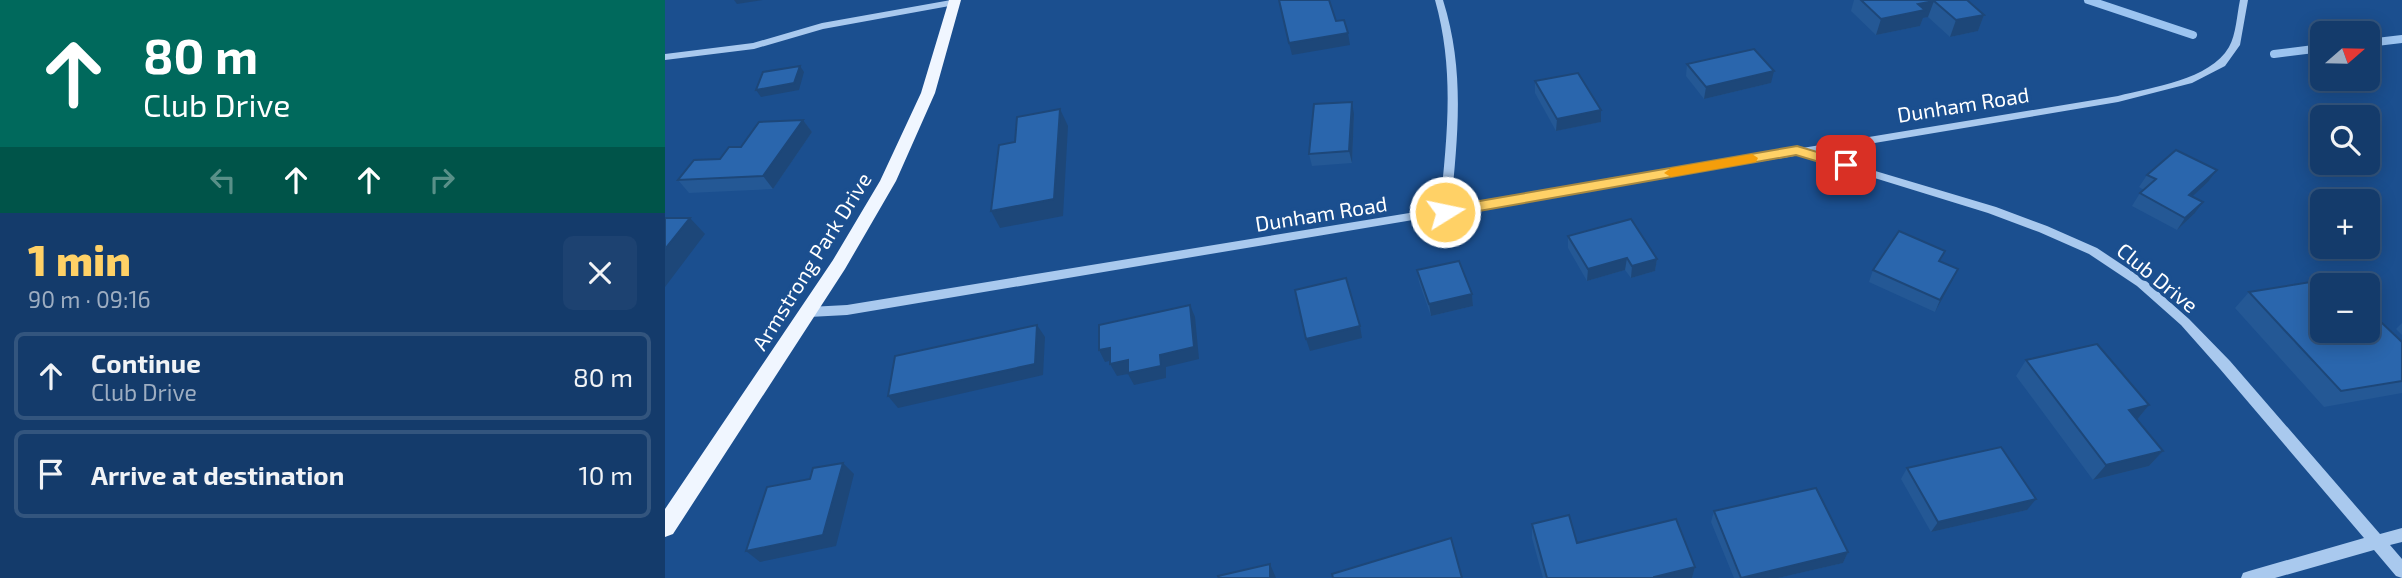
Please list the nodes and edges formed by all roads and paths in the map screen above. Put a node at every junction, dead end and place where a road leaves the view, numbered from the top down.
1 (1439, 0) edge
2 (2244, 0) edge
3 (955, 1) edge
4 (665, 57) edge
5 (1797, 150) junction
6 (1445, 212) junction
7 (809, 312) junction
8 (665, 527) edge
9 (2402, 535) edge
10 (2377, 543) junction
11 (2402, 571) edge
12 (2249, 578) edge

1 - 6 street
2 - 5 street, Dunham Road
3 - 4 street
3 - 7 main road, Armstrong Park Drive
5 - 6 street, Dunham Road
5 - 10 street, Club Drive
6 - 7 street, Dunham Road
7 - 8 main road, Armstrong Park Drive
9 - 10 street
10 - 11 street, Club Drive
10 - 12 street

